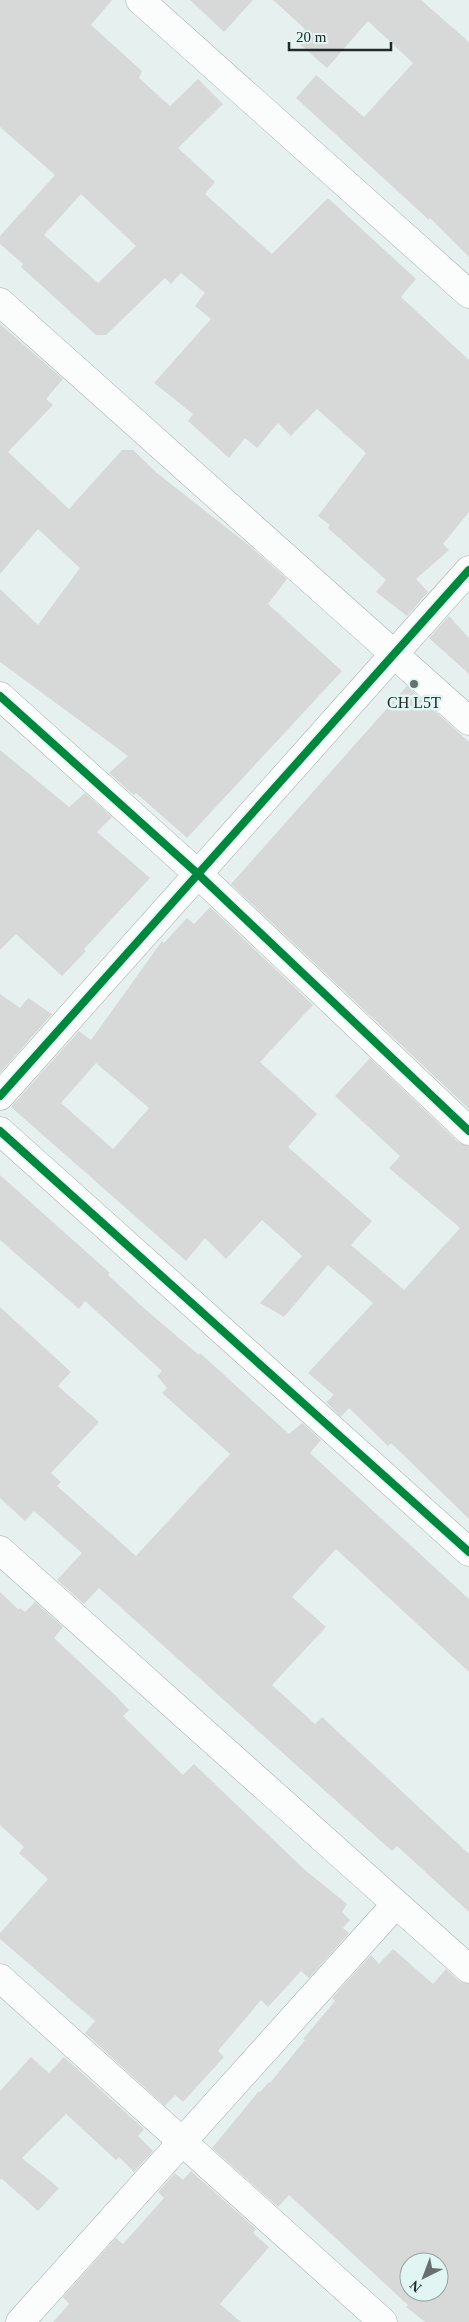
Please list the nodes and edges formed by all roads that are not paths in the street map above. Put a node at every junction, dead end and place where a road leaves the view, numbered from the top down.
1 (140, 0) edge
2 (469, 294) edge
3 (0, 302) edge
4 (469, 570) edge
5 (393, 655) junction
6 (0, 696) edge
7 (469, 721) edge
8 (198, 874) junction
9 (0, 1096) edge
10 (0, 1131) edge
11 (469, 1131) edge
12 (0, 1550) edge
13 (469, 1552) edge
14 (396, 1904) junction
15 (469, 1969) edge
16 (0, 1978) edge
17 (182, 2141) junction
18 (20, 2322) edge
19 (383, 2322) edge

1 - 2 street
3 - 5 street
4 - 5 street
5 - 7 street
5 - 8 street
6 - 8 street
8 - 9 street
8 - 11 street
10 - 13 street
12 - 14 street
14 - 15 street
14 - 17 street
16 - 17 street
17 - 18 street
17 - 19 street

